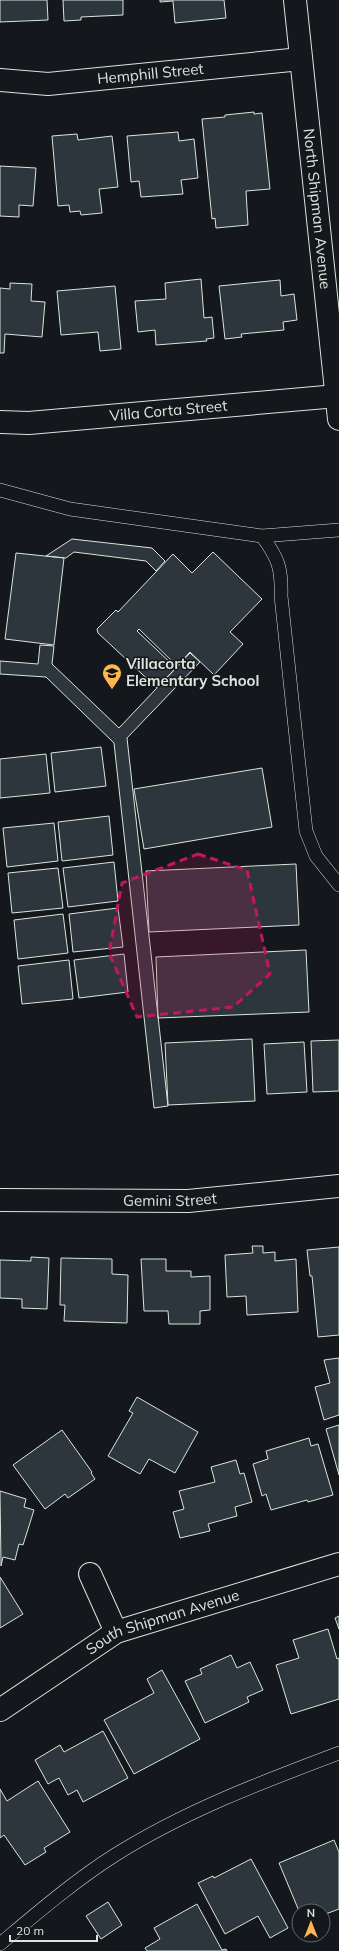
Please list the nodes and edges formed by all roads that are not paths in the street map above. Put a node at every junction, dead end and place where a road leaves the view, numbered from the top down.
1 (295, 0) edge
2 (301, 59) junction
3 (0, 80) edge
4 (337, 396) junction
5 (339, 419) edge
6 (0, 422) edge
7 (0, 490) edge
8 (339, 530) edge
9 (262, 536) junction
10 (339, 885) edge
11 (339, 1186) edge
12 (0, 1200) edge
13 (339, 1564) edge
14 (90, 1574) dead end
15 (116, 1632) junction
16 (0, 1710) edge
17 (339, 1753) edge
18 (0, 1944) edge

1 - 2 street, North Shipman Avenue
2 - 3 street, Hemphill Street
2 - 4 street, North Shipman Avenue
4 - 5 street, North Shipman Avenue
4 - 6 street, Villa Corta Street
7 - 9 lane
8 - 9 lane
9 - 10 lane
11 - 12 street, Gemini Street
13 - 15 street, South Shipman Avenue
14 - 15 street
15 - 16 street, South Shipman Avenue
17 - 18 lane

